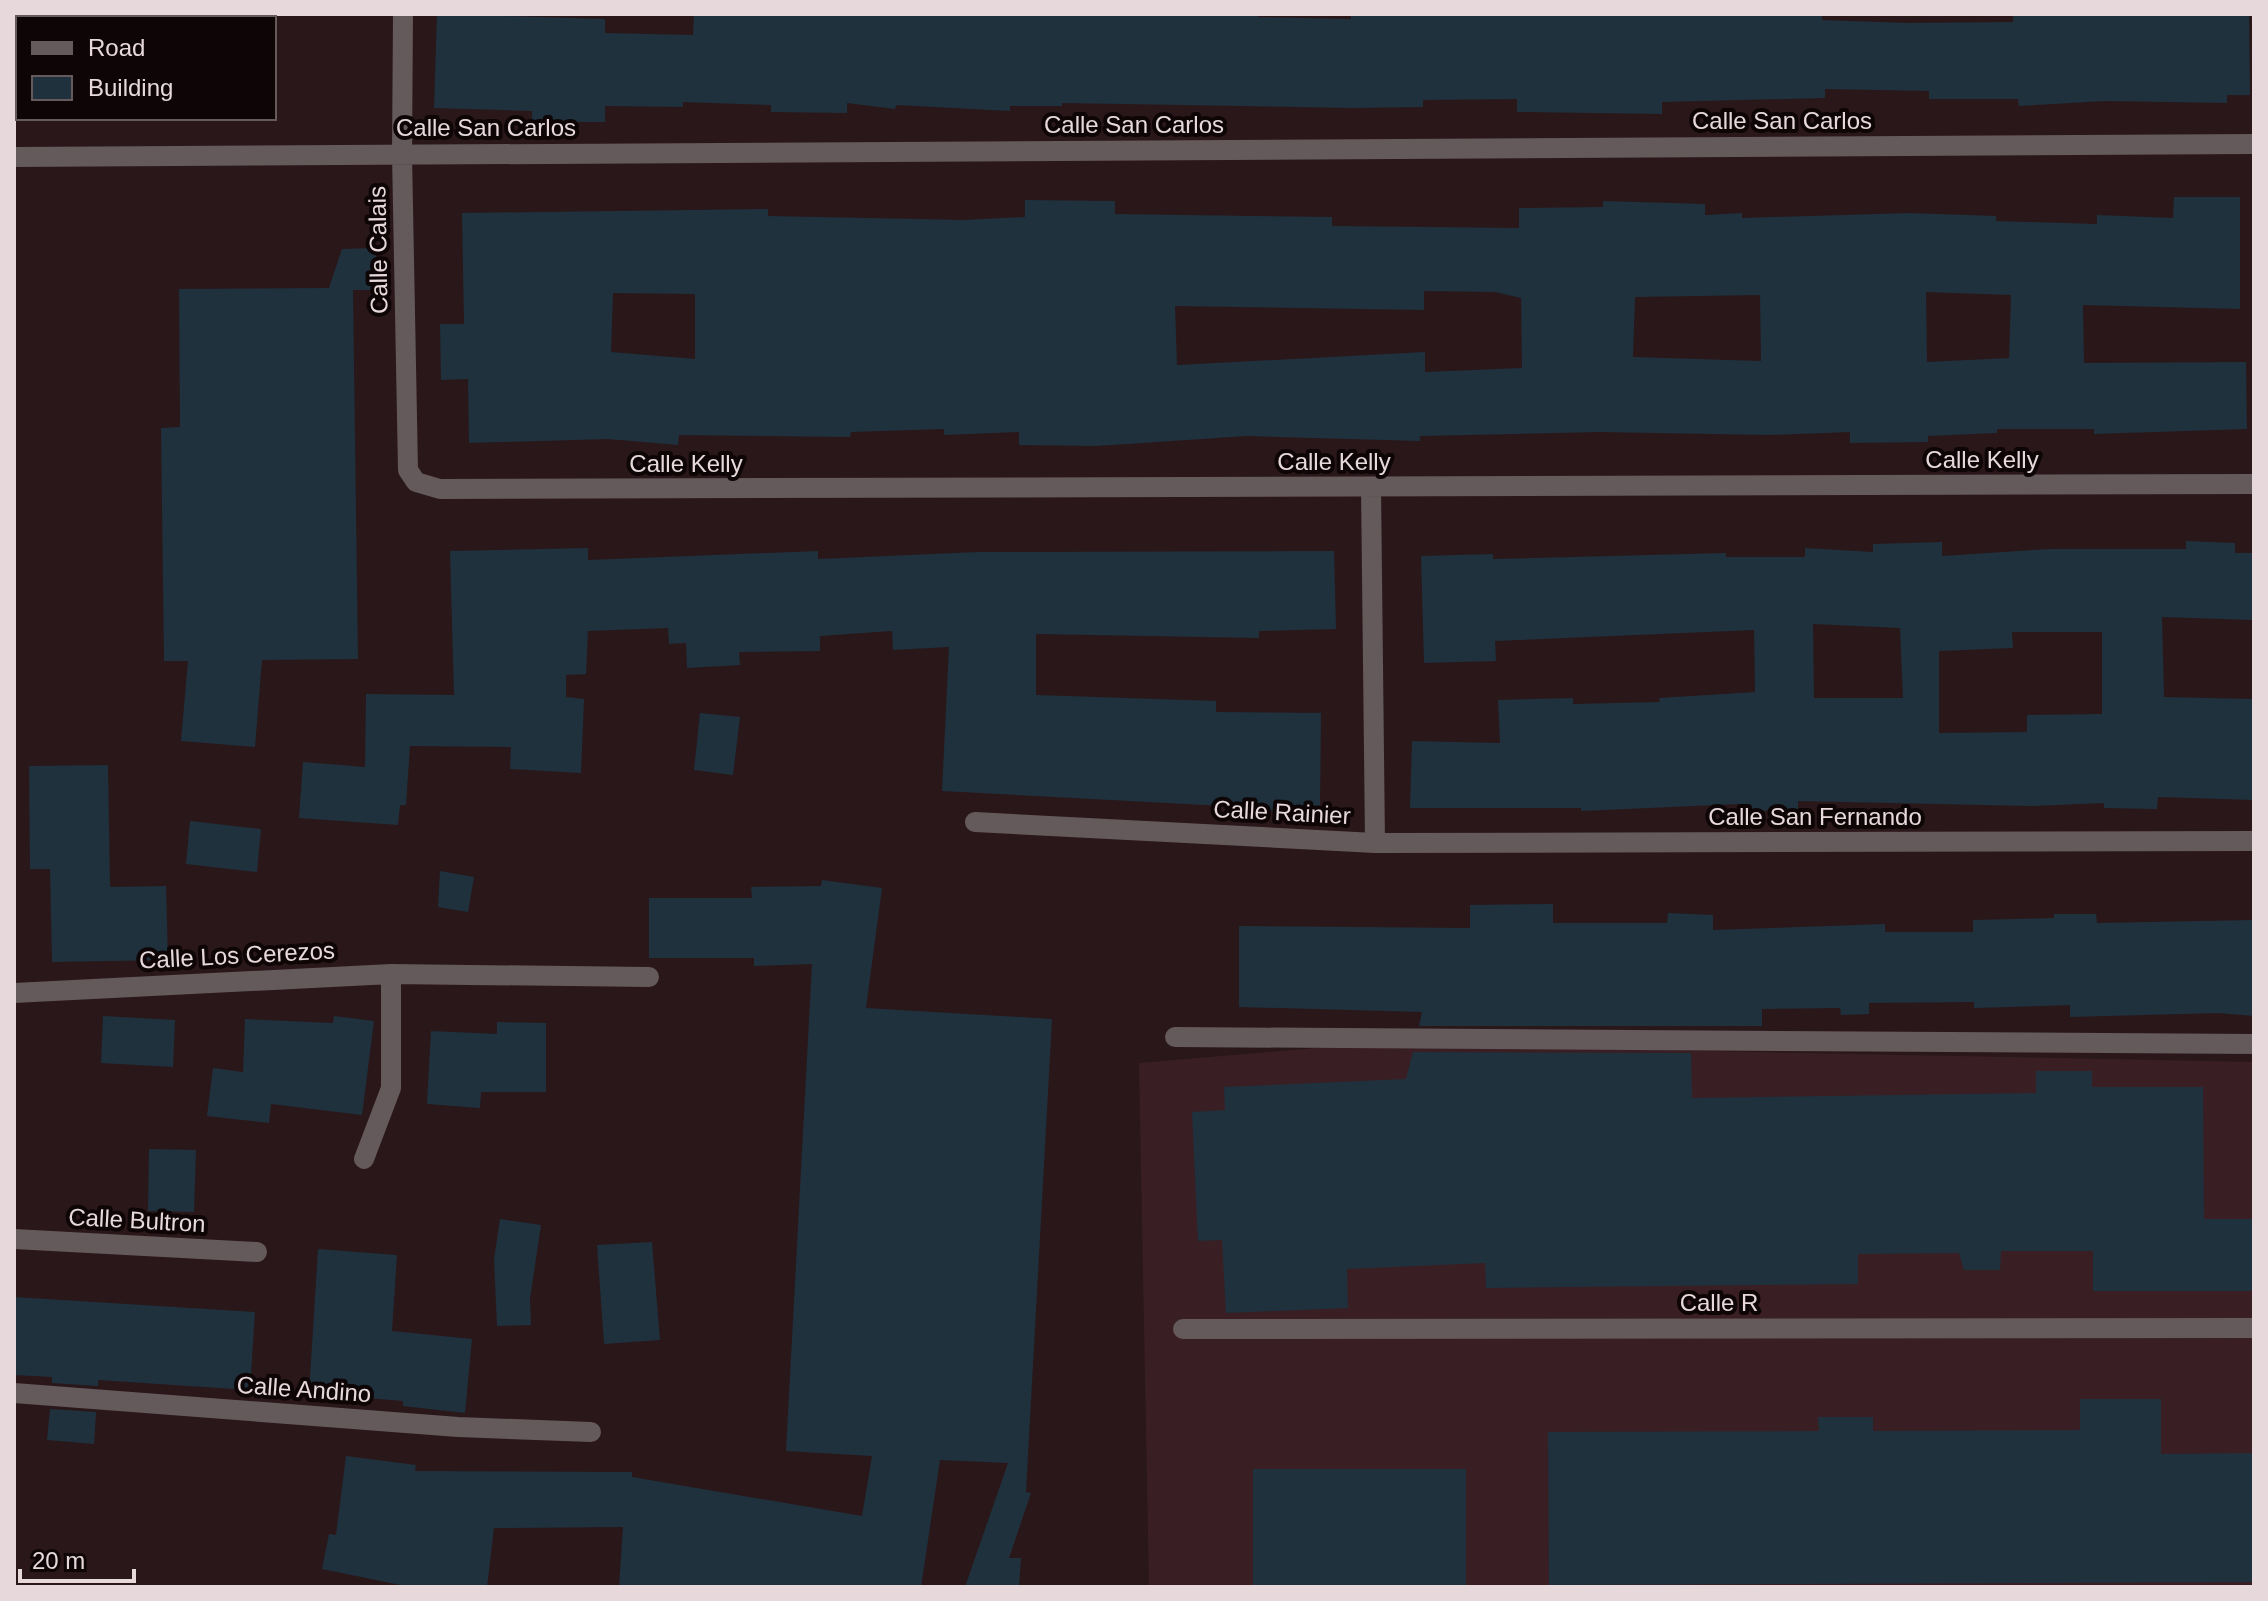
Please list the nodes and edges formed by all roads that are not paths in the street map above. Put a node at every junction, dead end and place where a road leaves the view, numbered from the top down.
1 (403, 14) edge
2 (2254, 144) edge
3 (402, 154) junction
4 (14, 157) edge
5 (416, 482) joint
6 (2254, 484) edge
7 (1371, 487) junction
8 (975, 822) dead end
9 (2254, 841) edge
10 (1375, 843) junction
11 (391, 974) junction
12 (649, 977) dead end
13 (14, 993) edge
14 (1175, 1037) dead end
15 (2254, 1044) edge
16 (364, 1159) dead end
17 (14, 1239) edge
18 (257, 1252) dead end
19 (2254, 1328) edge
20 (1183, 1329) dead end
21 (14, 1393) edge
22 (591, 1432) dead end

1 - 3 street, Calle Calais
2 - 3 street, Calle San Carlos
3 - 4 street, Calle San Carlos
3 - 5 street, Calle Calais
5 - 7 street, Calle Kelly
6 - 7 street, Calle Kelly
7 - 10 street, Calle Rainier
8 - 10 street, Calle Rainier
9 - 10 street, Calle San Fernando
11 - 12 street, Calle Los Cerezos
11 - 13 street, Calle Los Cerezos
11 - 16 street
14 - 15 street
17 - 18 street, Calle Bultron
19 - 20 street, Calle R
21 - 22 street, Calle Andino

